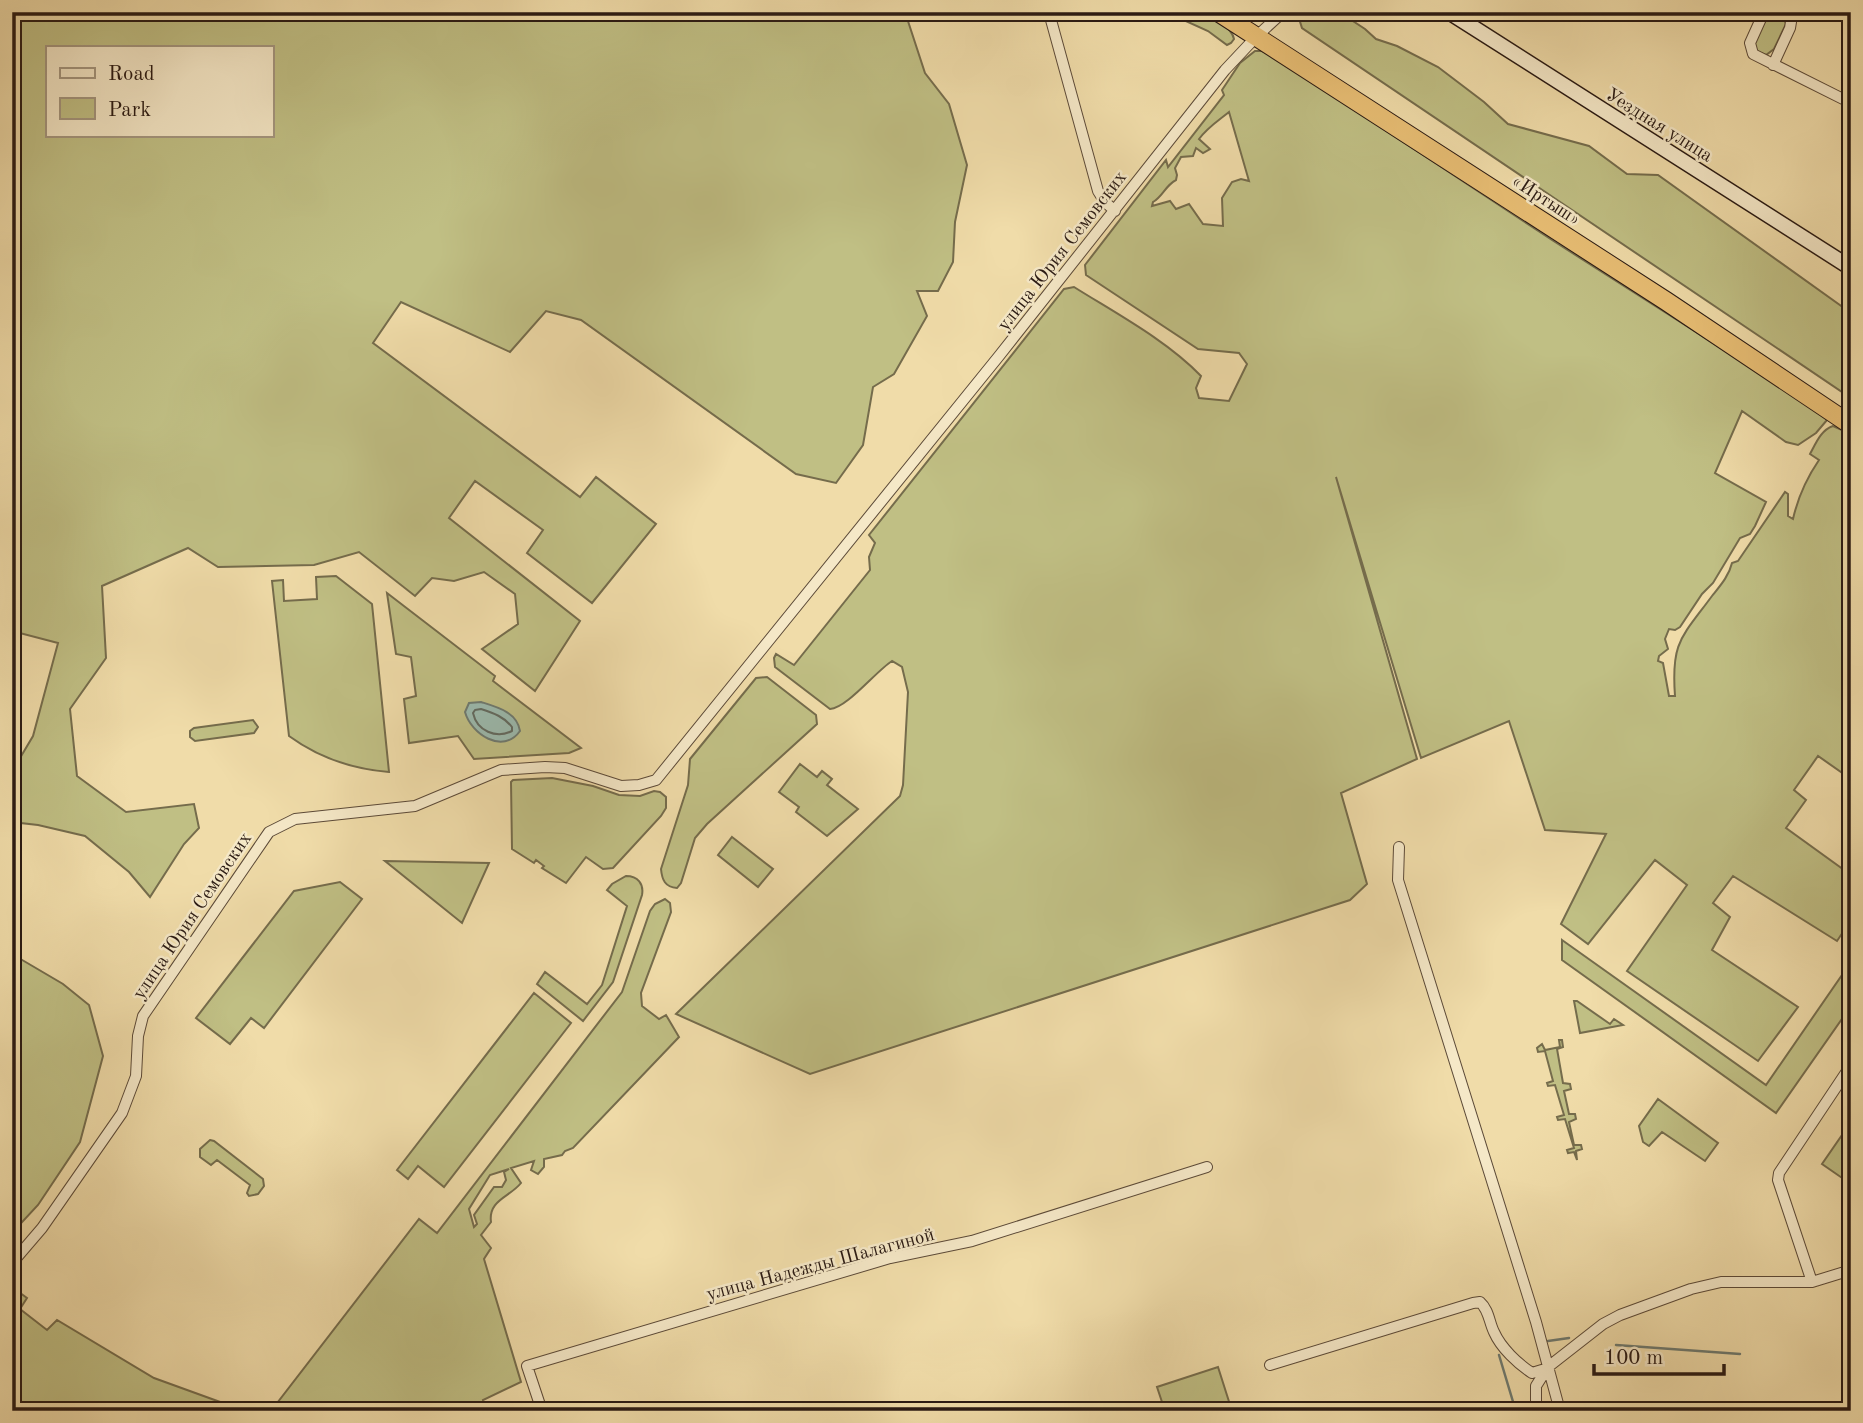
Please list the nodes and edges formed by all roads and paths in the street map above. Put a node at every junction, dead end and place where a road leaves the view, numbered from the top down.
1 (1218, 12) edge
2 (1238, 12) edge
3 (1283, 12) edge
4 (1449, 12) edge
5 (1763, 12) edge
6 (1788, 12) edge
7 (1051, 20) dead end
8 (1260, 34) junction
9 (1773, 65) junction
10 (1851, 103) edge
11 (1115, 211) junction
12 (1851, 268) edge
13 (1851, 412) edge
14 (1851, 425) edge
15 (1399, 848) dead end
16 (1851, 1066) edge
17 (1207, 1167) dead end
18 (12, 1263) edge
19 (1851, 1270) edge
20 (1812, 1282) junction
21 (1270, 1365) dead end
22 (1548, 1367) junction
23 (542, 1411) edge
24 (1536, 1411) edge
25 (1560, 1411) edge

1 - 8 highway, «Иртыш»
2 - 8 highway, «Иртыш»
3 - 8 street, улица Юрия Семовских
4 - 12 street, Уездная улица
5 - 9 street
6 - 9 street
7 - 11 street
8 - 11 street, улица Юрия Семовских
8 - 13 highway, «Иртыш»
8 - 14 highway, «Иртыш»
9 - 10 street
11 - 18 street, улица Юрия Семовских
15 - 22 street
16 - 20 street
17 - 23 street, улица Надежды Шалагиной
19 - 20 street
20 - 22 street
21 - 22 street
22 - 24 street
22 - 25 street

